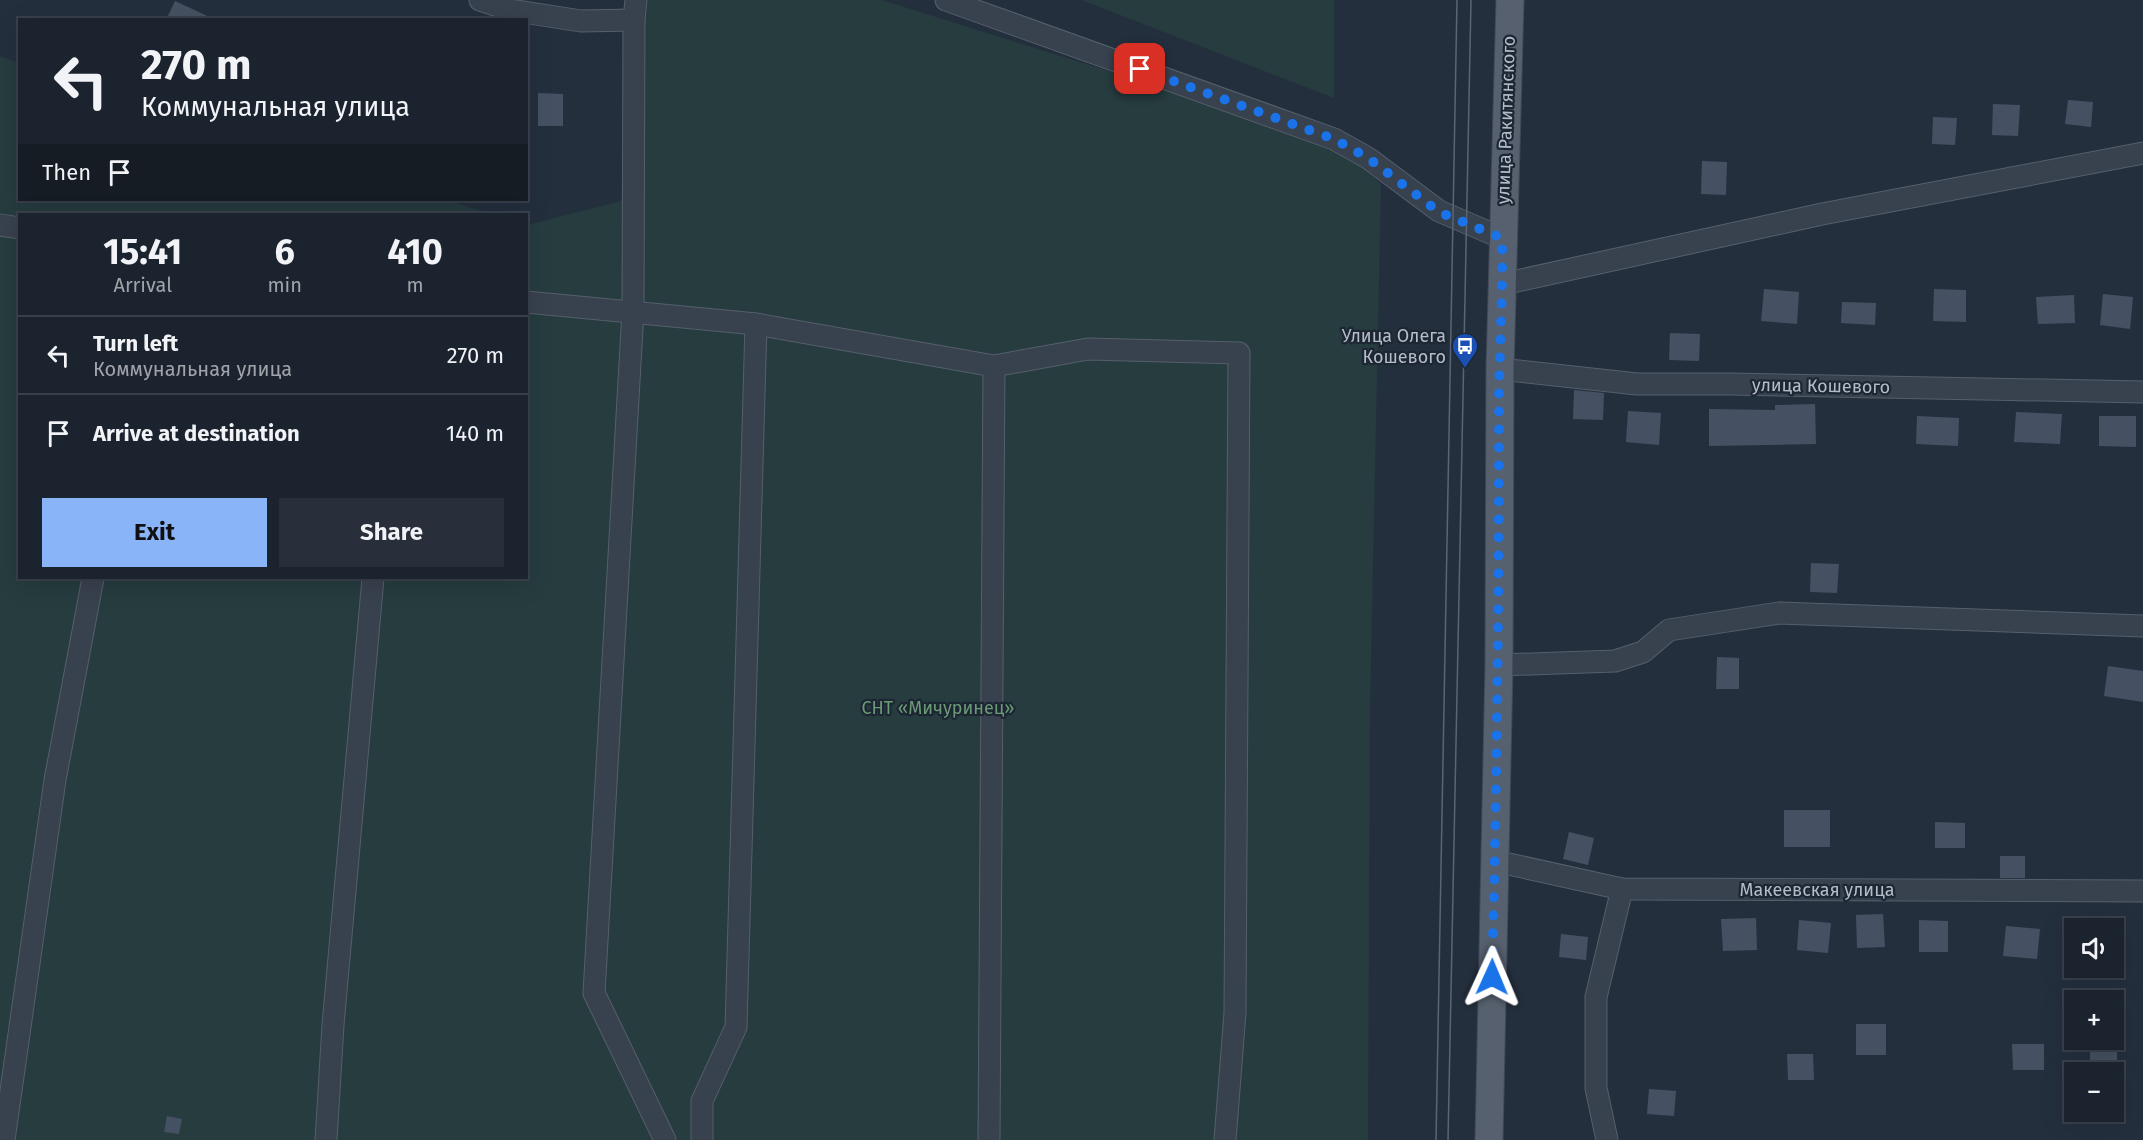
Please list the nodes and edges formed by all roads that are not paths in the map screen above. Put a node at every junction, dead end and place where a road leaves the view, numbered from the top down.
1 (480, 0) edge
2 (946, 0) edge
3 (1510, 0) edge
4 (635, 10) edge
5 (2143, 153) edge
6 (0, 225) edge
7 (18, 228) edge
8 (1502, 238) junction
9 (1503, 284) junction
10 (528, 303) edge
11 (633, 311) junction
12 (756, 324) junction
13 (994, 366) junction
14 (1500, 369) junction
15 (2143, 392) edge
16 (93, 579) edge
17 (373, 579) edge
18 (2143, 626) edge
19 (1499, 665) junction
20 (1495, 861) junction
21 (1622, 889) junction
22 (2143, 891) edge
23 (4, 1140) edge
24 (326, 1140) edge
25 (665, 1140) edge
26 (702, 1140) edge
27 (988, 1140) edge
28 (1225, 1140) edge
29 (1489, 1140) edge
30 (1607, 1140) edge

1 - 4 street
2 - 8 street
3 - 8 main road, улица Ракитянского
4 - 11 street
5 - 9 street
6 - 7 street
8 - 9 main road, улица Ракитянского
9 - 14 main road, улица Ракитянского
10 - 11 street
11 - 12 street
11 - 25 street
12 - 13 street
12 - 26 street
13 - 27 street
13 - 28 street
14 - 15 street, улица Кошевого
14 - 19 main road, улица Ракитянского
16 - 23 street
17 - 24 street
18 - 19 street
19 - 20 main road, улица Ракитянского
20 - 21 street, Макеевская улица
20 - 29 main road, улица Ракитянского
21 - 22 street, Макеевская улица
21 - 30 street

